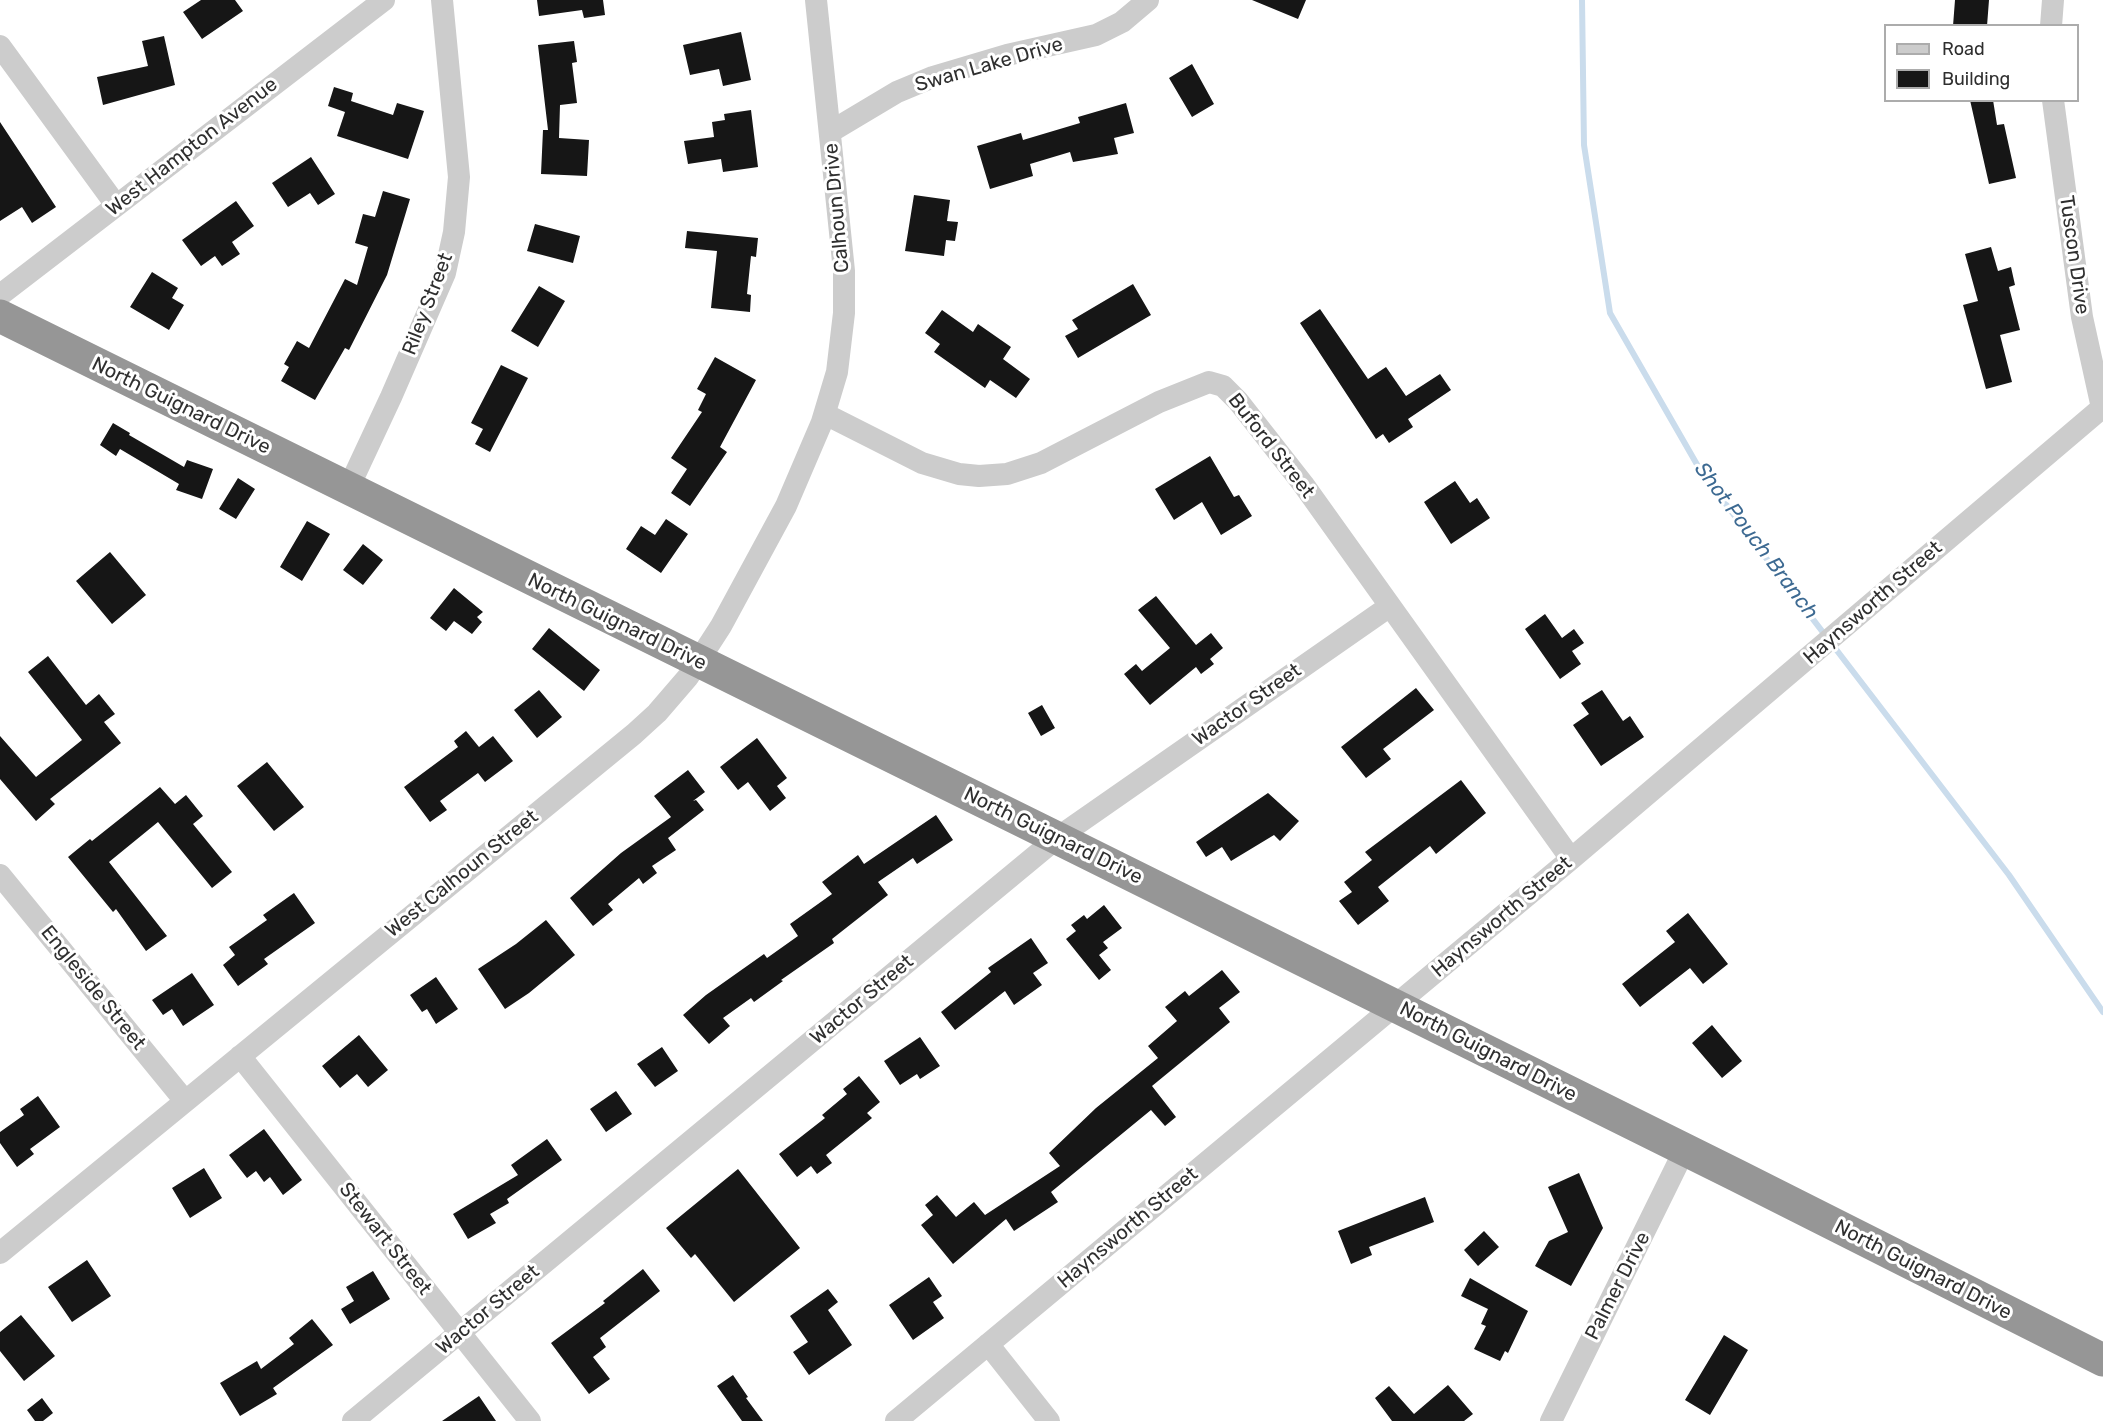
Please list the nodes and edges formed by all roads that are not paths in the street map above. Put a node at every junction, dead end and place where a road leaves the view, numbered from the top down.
1 (384, 0) edge
2 (442, 0) edge
3 (816, 0) edge
4 (1148, 0) edge
5 (2053, 0) edge
6 (2051, 24) edge
7 (0, 46) edge
8 (2053, 102) edge
9 (830, 132) junction
10 (116, 205) junction
11 (0, 295) edge
12 (0, 316) edge
13 (2102, 408) edge
14 (825, 414) junction
15 (348, 489) junction
16 (1390, 606) junction
17 (698, 661) junction
18 (1057, 838) junction
19 (1571, 859) junction
20 (0, 875) edge
21 (1395, 1006) junction
22 (240, 1056) junction
23 (185, 1101) junction
24 (1684, 1151) junction
25 (0, 1253) edge
26 (460, 1333) junction
27 (988, 1344) junction
28 (2103, 1360) edge
29 (353, 1421) edge
30 (530, 1421) edge
31 (896, 1421) edge
32 (1049, 1421) edge
33 (1551, 1421) edge

1 - 10 street, West Hampton Avenue
2 - 15 street, Riley Street
3 - 9 street, Calhoun Drive
4 - 9 street, Swan Lake Drive
5 - 6 street
7 - 10 street
8 - 13 street, Tuscon Drive
9 - 14 street, Calhoun Drive
10 - 11 street, West Hampton Avenue
12 - 15 highway, North Guignard Drive
13 - 19 street, Haynsworth Street
14 - 16 street, Buford Street
14 - 17 street, West Calhoun Street
15 - 17 highway, North Guignard Drive
16 - 18 street, Wactor Street
16 - 19 street, Buford Street
17 - 18 highway, North Guignard Drive
17 - 22 street, West Calhoun Street
18 - 21 highway, North Guignard Drive
18 - 26 street, Wactor Street
19 - 21 street, Haynsworth Street
20 - 23 street, Engleside Street
21 - 24 highway, North Guignard Drive
21 - 27 street, Haynsworth Street
22 - 23 street, West Calhoun Street
22 - 26 street, Stewart Street
23 - 25 street, West Calhoun Street
24 - 28 highway, North Guignard Drive
24 - 33 street, Palmer Drive
26 - 29 street, Wactor Street
26 - 30 street, Stewart Street
27 - 31 street, Haynsworth Street
27 - 32 street

